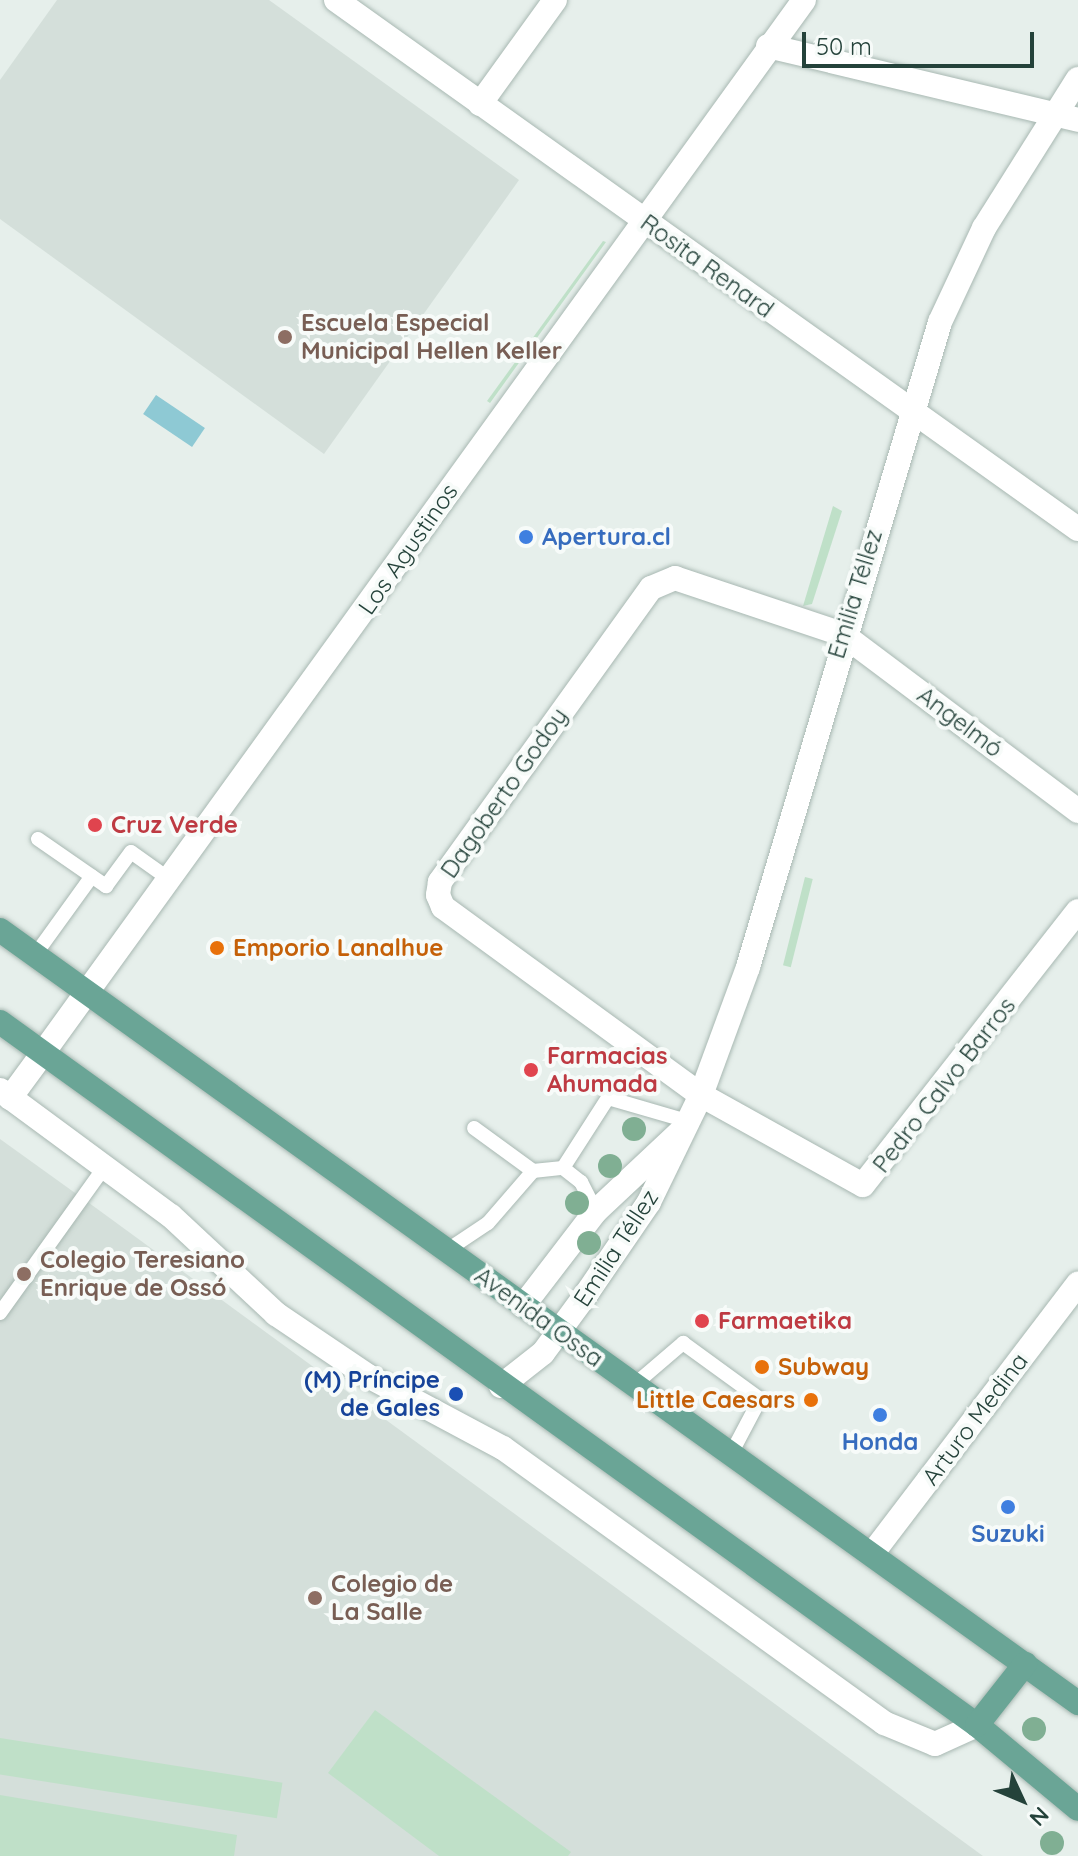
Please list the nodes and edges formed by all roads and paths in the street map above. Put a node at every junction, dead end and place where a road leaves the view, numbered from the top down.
1 (555, 0) edge
2 (804, 0) edge
3 (346, 3) edge
4 (768, 46) junction
5 (1078, 79) edge
6 (480, 104) junction
7 (1049, 117) junction
8 (1078, 120) edge
9 (643, 219) junction
10 (912, 410) junction
11 (1078, 529) edge
12 (842, 634) junction
13 (1078, 811) edge
14 (38, 839) dead end
15 (92, 876) junction
16 (169, 879) junction
17 (1078, 911) edge
18 (0, 930) edge
19 (35, 955) junction
20 (86, 992) junction
21 (0, 1022) edge
22 (43, 1053) junction
23 (5, 1094) edge
24 (701, 1095) junction
25 (684, 1126) junction
26 (474, 1128) dead end
27 (104, 1168) junction
28 (563, 1168) junction
29 (533, 1171) junction
30 (596, 1211) junction
31 (446, 1251) junction
32 (1078, 1284) edge
33 (523, 1306) junction
34 (0, 1313) edge
35 (560, 1332) junction
36 (634, 1385) junction
37 (501, 1386) junction
38 (731, 1454) junction
39 (872, 1554) junction
40 (1025, 1664) junction
41 (1078, 1703) edge
42 (977, 1725) junction
43 (1078, 1809) edge

1 - 6 street
2 - 4 street, Los Agustinos
3 - 6 street, Rosita Renard
4 - 7 street
4 - 9 street, Los Agustinos
5 - 7 street, Emilia Téllez
6 - 9 street, Rosita Renard
7 - 8 street
7 - 10 street, Emilia Téllez
9 - 10 street, Rosita Renard
9 - 16 street, Los Agustinos
10 - 11 street, Rosita Renard
10 - 12 street, Emilia Téllez
12 - 13 street, Angelmó
12 - 24 street, Emilia Téllez
12 - 24 street, Dagoberto Godoy
14 - 15 lane
15 - 16 lane
15 - 19 lane
16 - 20 street, Los Agustinos
17 - 24 street, Pedro Calvo Barros
18 - 19 main road, Avenida Ossa
19 - 20 main road, Avenida Ossa
20 - 22 street, Los Agustinos
20 - 31 main road, Avenida Ossa
21 - 22 main road
22 - 23 street, Los Agustinos
22 - 37 main road
23 - 27 street
24 - 25 street, Emilia Téllez
25 - 28 lane
25 - 30 street, Emilia Téllez
25 - 35 street, Emilia Téllez
26 - 29 lane
27 - 34 lane
27 - 42 street
28 - 29 lane
28 - 30 lane
29 - 31 lane
30 - 33 street, Emilia Téllez
31 - 33 main road, Avenida Ossa
32 - 39 street, Arturo Medina
33 - 35 main road, Avenida Ossa
35 - 36 main road, Avenida Ossa
35 - 37 street, Emilia Téllez
36 - 38 main road, Avenida Ossa
36 - 38 lane
37 - 42 main road
38 - 39 main road, Avenida Ossa
39 - 40 main road, Avenida Ossa
40 - 41 main road, Avenida Ossa
40 - 42 main road
42 - 43 main road

